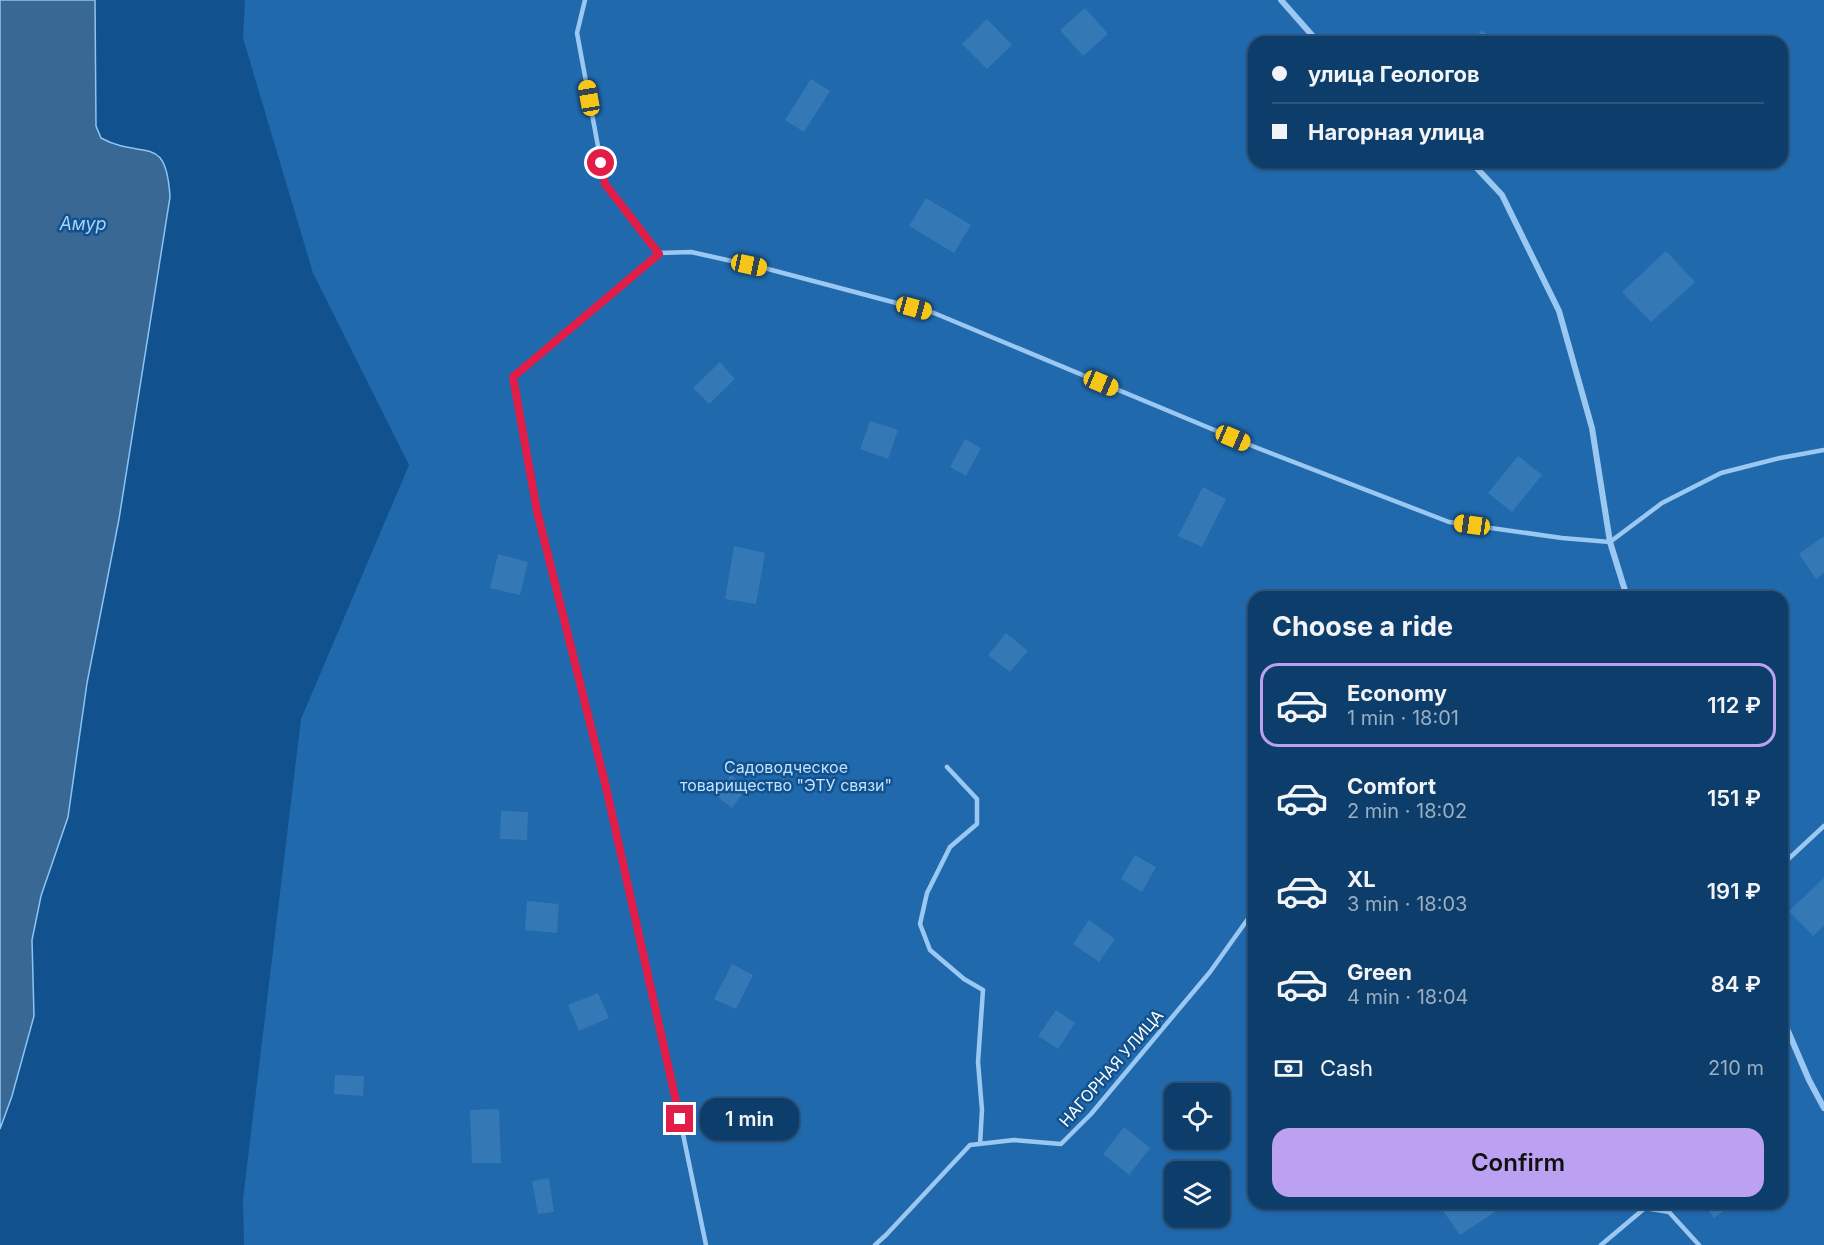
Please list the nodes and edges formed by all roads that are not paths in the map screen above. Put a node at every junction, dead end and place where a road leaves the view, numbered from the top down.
1 (585, 0) edge
2 (1281, 0) edge
3 (1313, 36) edge
4 (1477, 168) edge
5 (659, 254) junction
6 (1824, 450) edge
7 (1610, 542) junction
8 (1625, 591) edge
9 (947, 767) dead end
10 (1824, 826) edge
11 (1788, 859) edge
12 (1248, 919) edge
13 (1788, 1031) edge
14 (1824, 1108) edge
15 (980, 1144) junction
16 (1644, 1209) edge
17 (1651, 1209) edge
18 (706, 1245) edge
19 (875, 1245) edge
20 (1601, 1245) edge
21 (1699, 1245) edge

1 - 5 lane
2 - 3 street
4 - 7 street
5 - 7 lane
5 - 18 lane
6 - 7 lane
7 - 8 street
9 - 15 lane
10 - 11 lane
12 - 15 lane, НАГОРНАЯ УЛИЦА
13 - 14 street
15 - 19 lane, НАГОРНАЯ УЛИЦА
16 - 20 lane
17 - 21 lane

